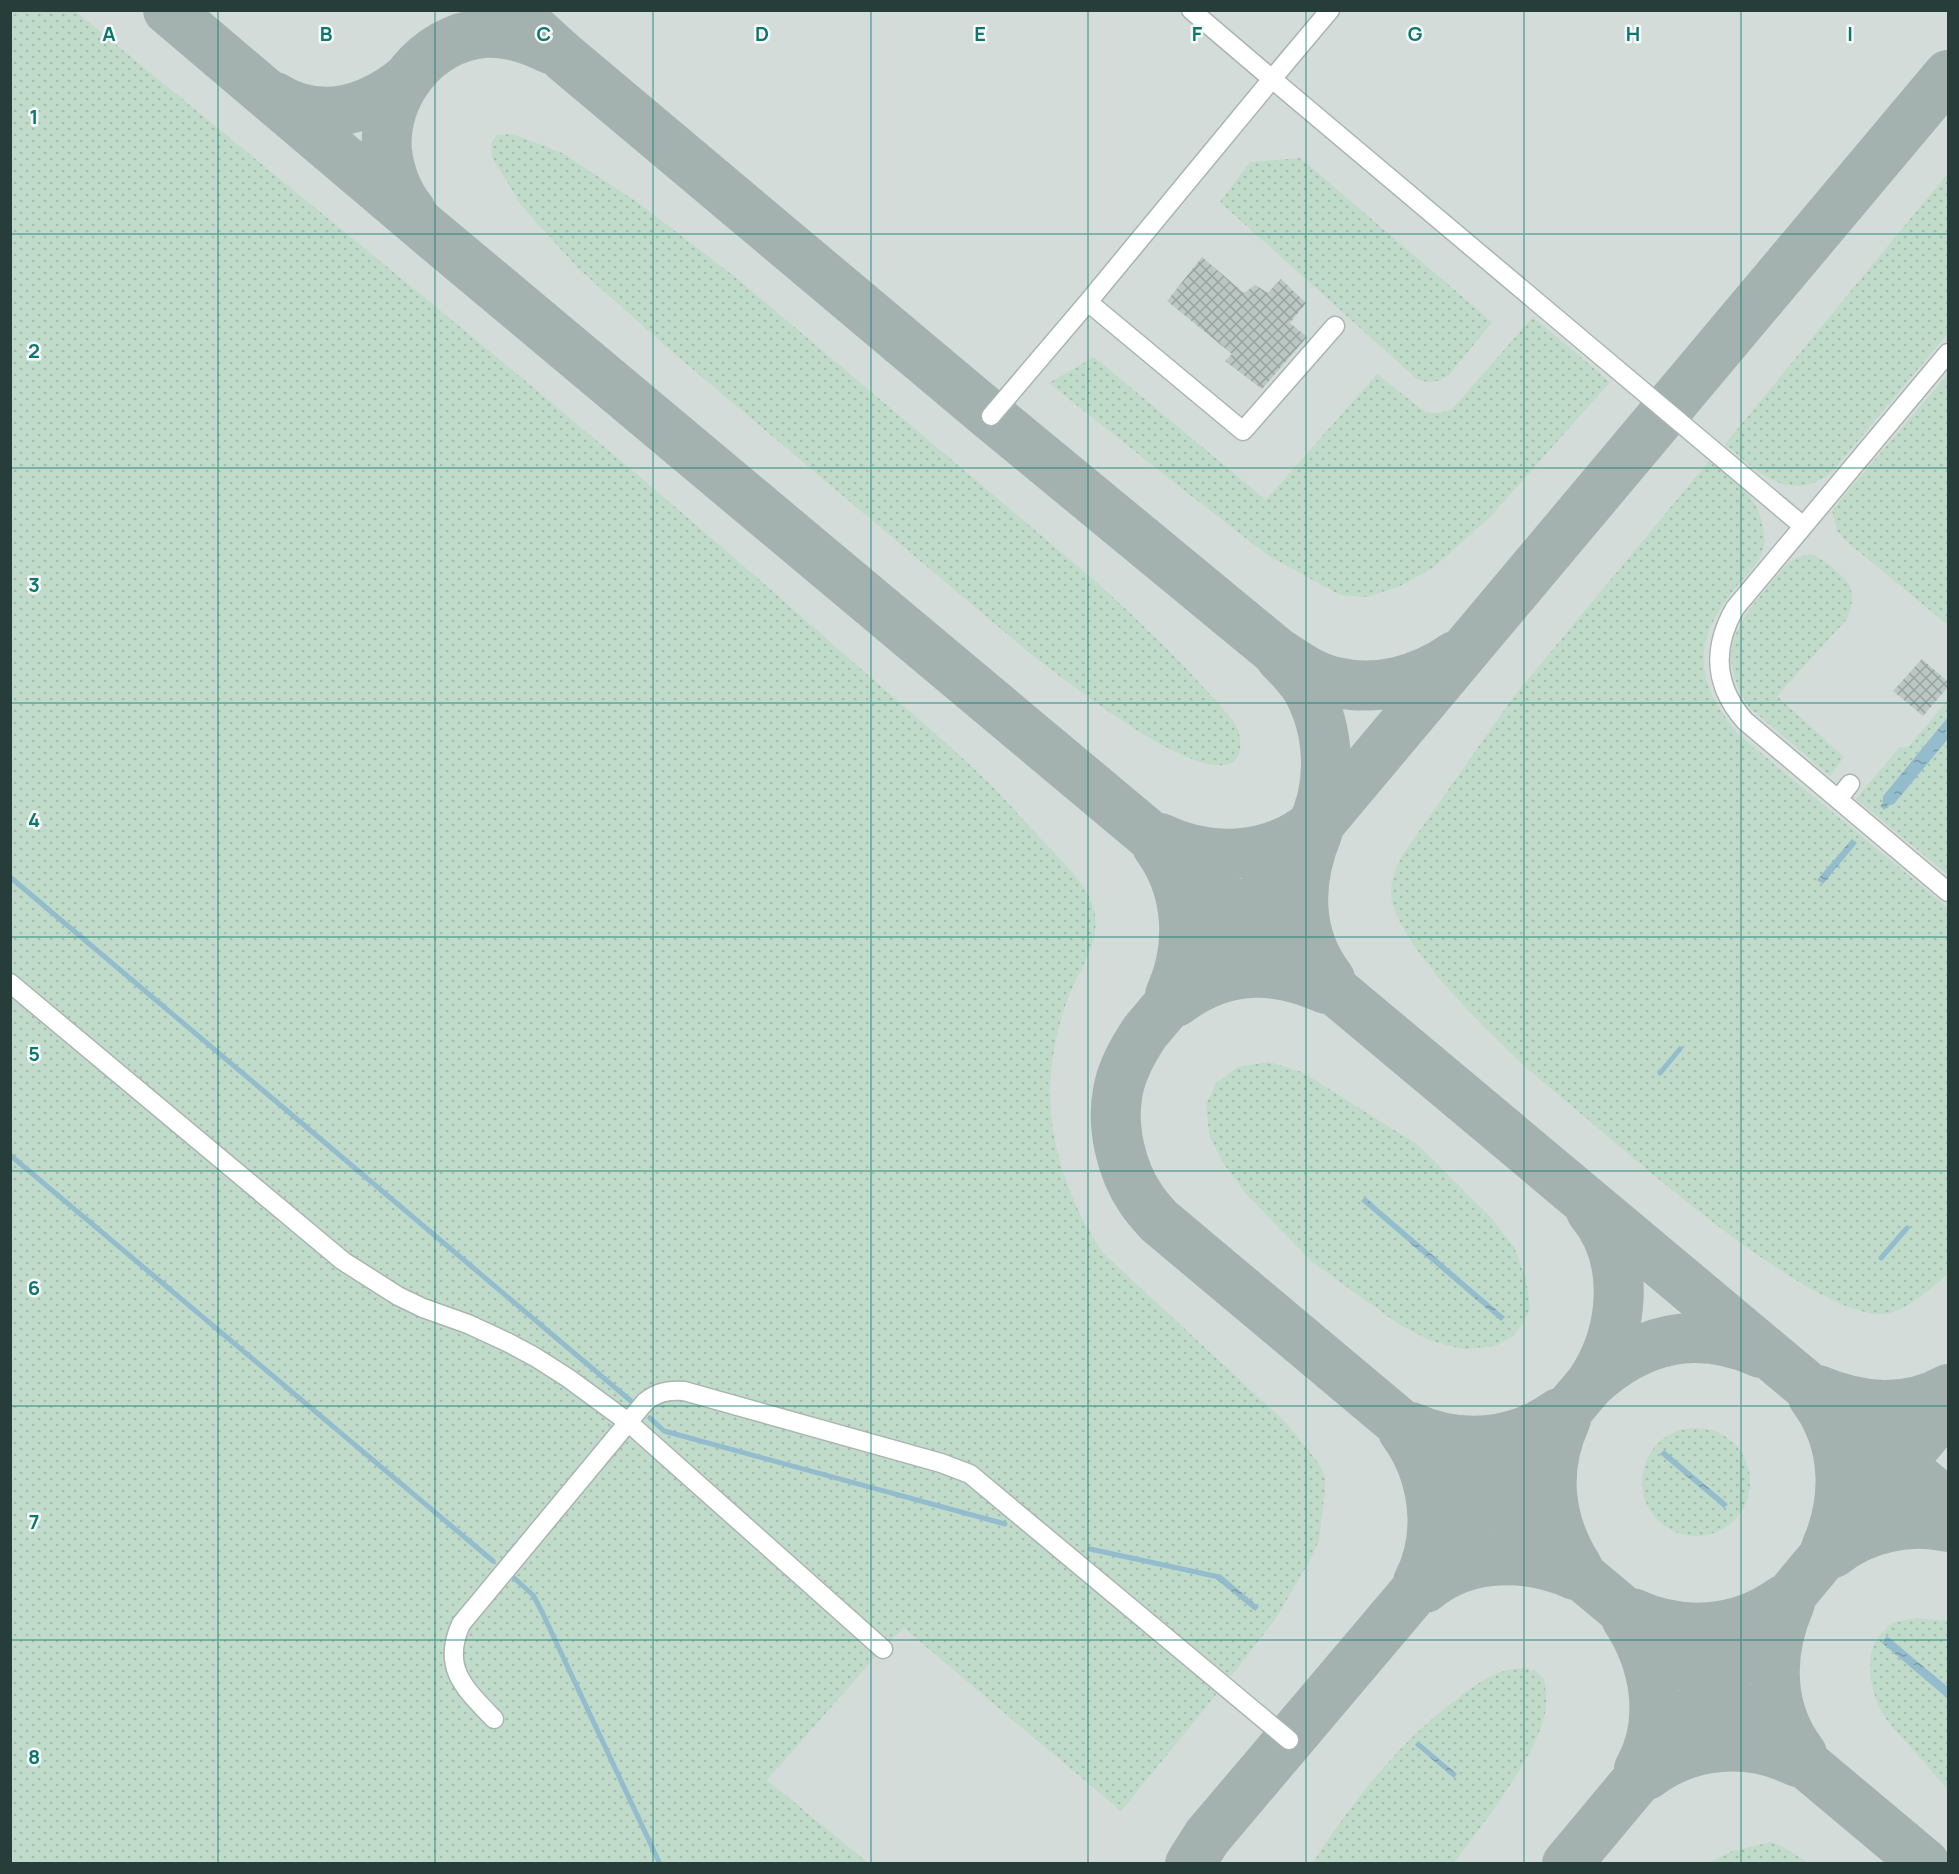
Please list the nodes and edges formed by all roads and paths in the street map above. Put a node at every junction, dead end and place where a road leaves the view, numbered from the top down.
1 (1191, 10) edge
2 (1330, 10) edge
3 (1272, 80) junction
4 (1088, 302) junction
5 (1335, 326) dead end
6 (1948, 353) edge
7 (991, 416) dead end
8 (1803, 526) junction
9 (1851, 784) dead end
10 (1838, 799) junction
11 (1948, 892) edge
12 (10, 983) edge
13 (628, 1422) junction
14 (883, 1649) dead end
15 (494, 1719) dead end
16 (1289, 1740) dead end

1 - 3 lane
2 - 3 lane
3 - 4 lane
3 - 8 lane
4 - 5 lane
4 - 7 lane
6 - 8 lane
8 - 10 lane
9 - 10 lane
10 - 11 lane
12 - 13 lane
13 - 14 lane
13 - 15 lane
13 - 16 lane

